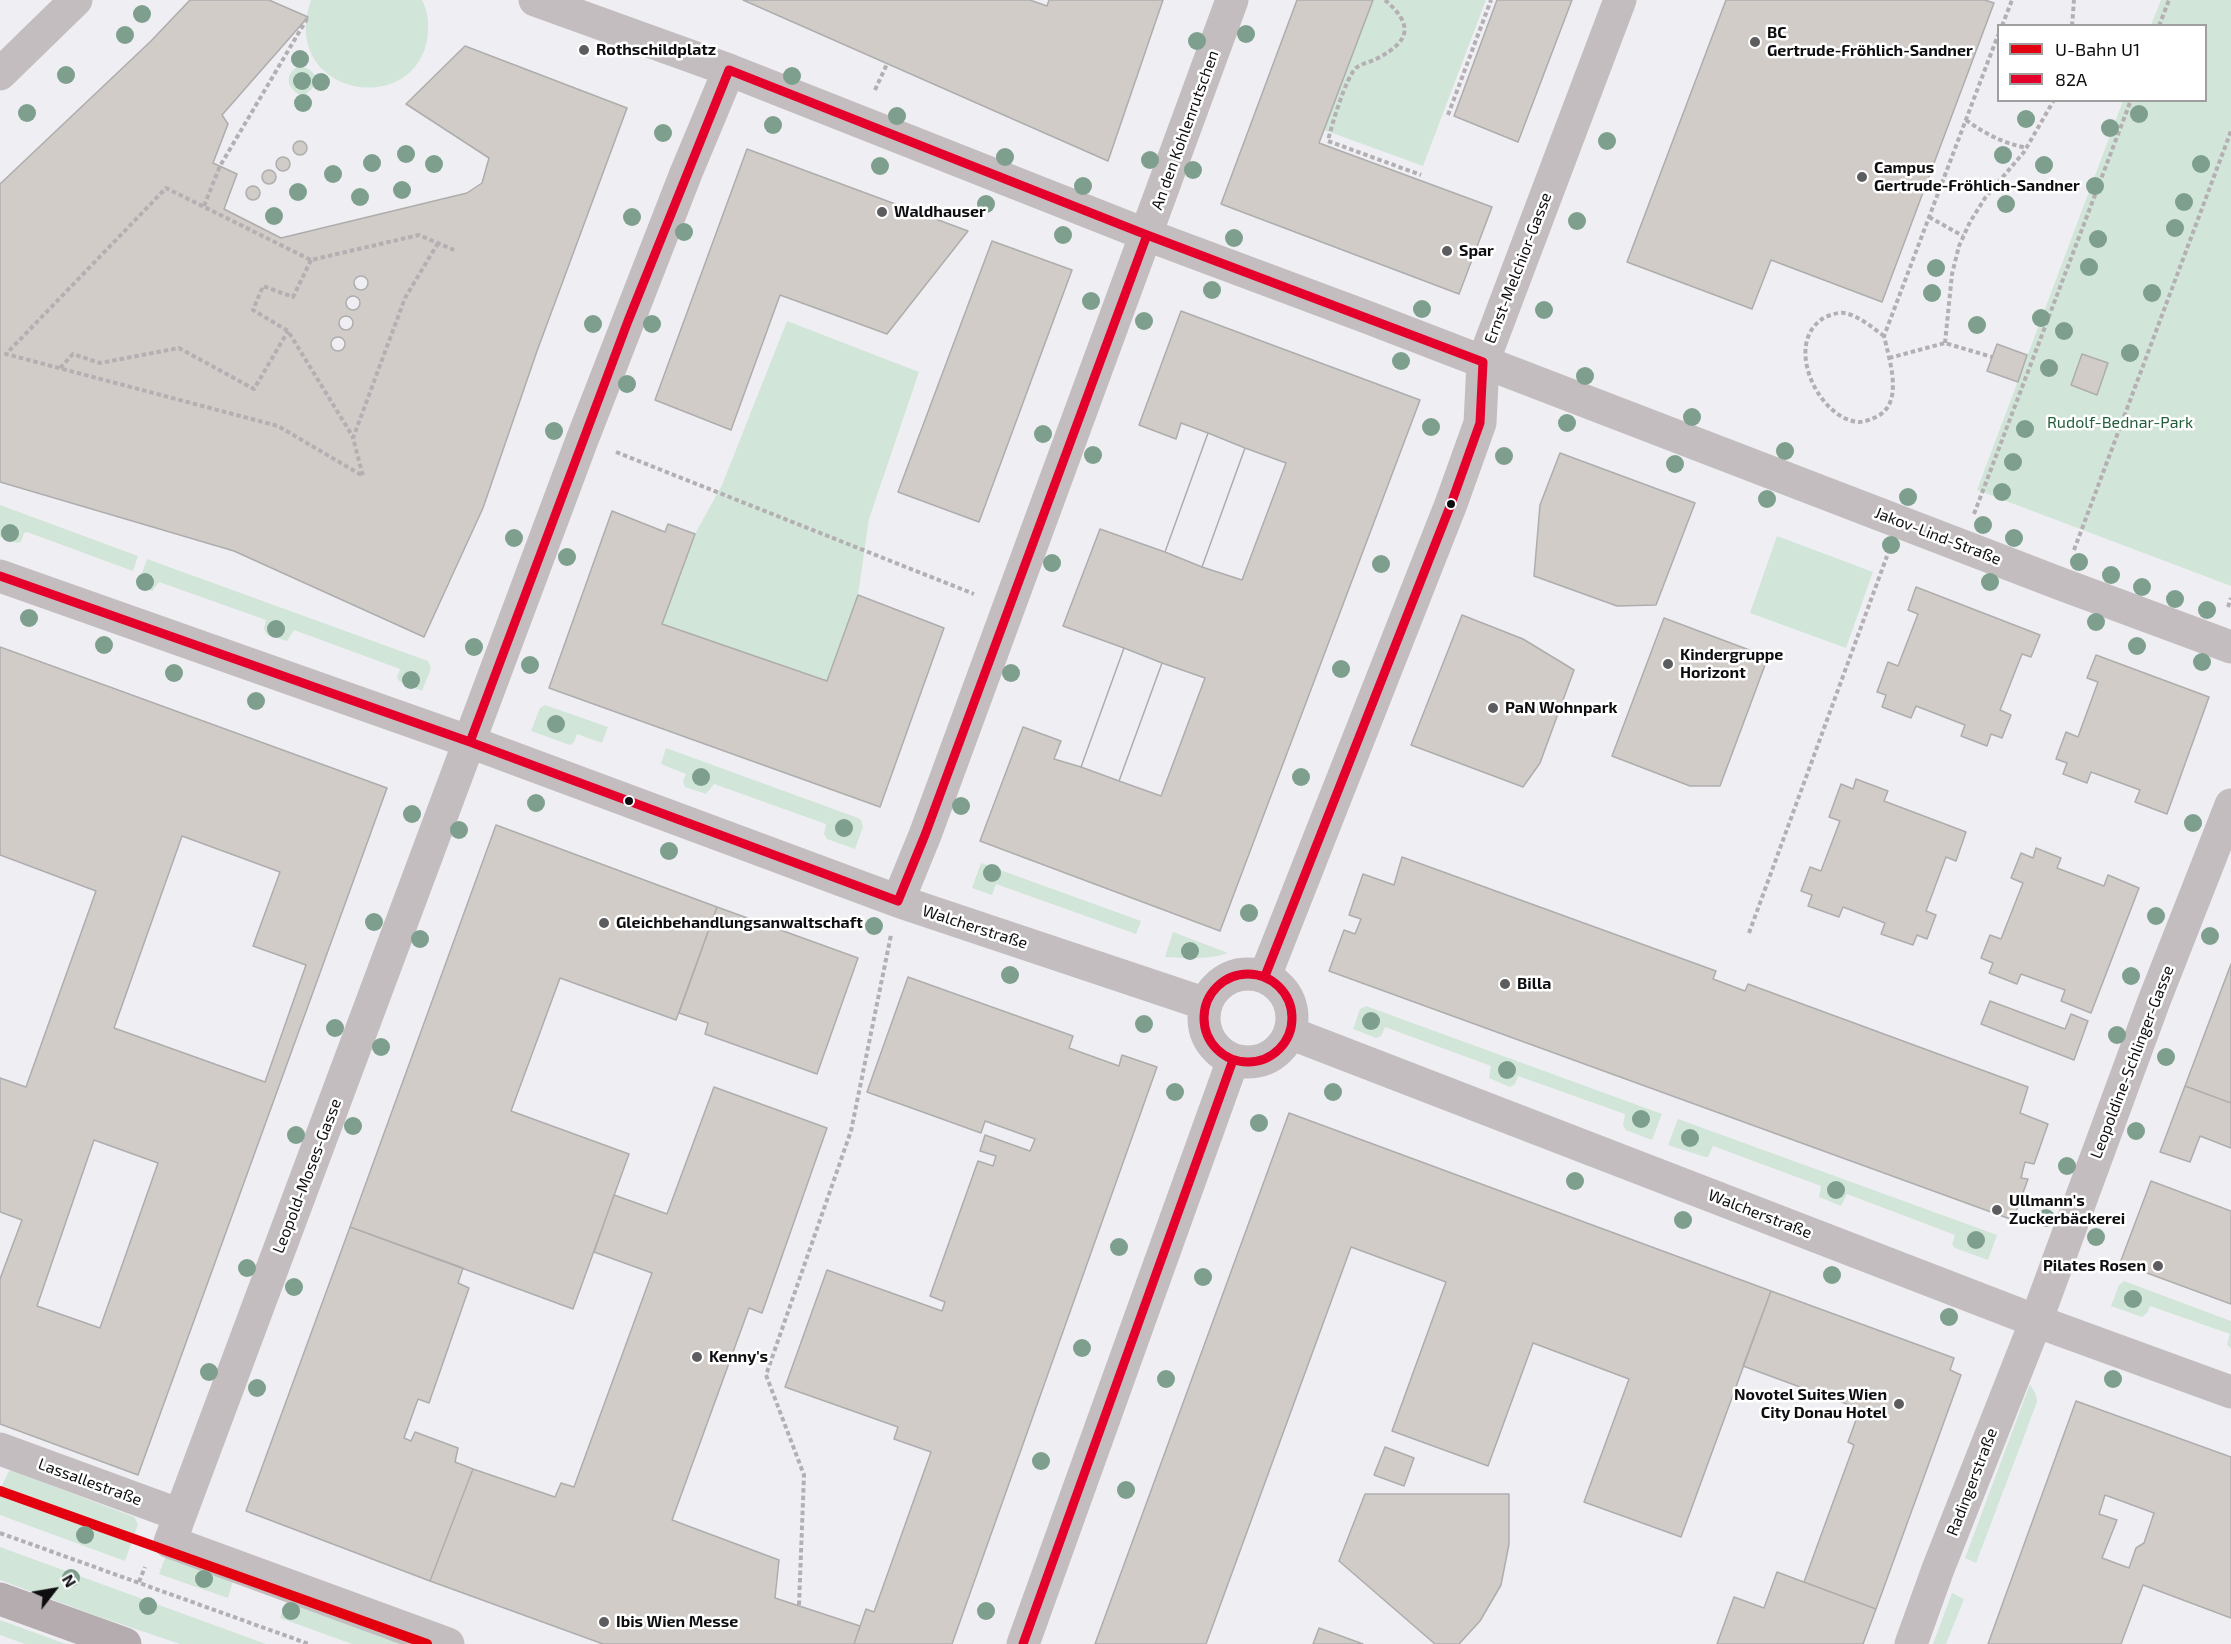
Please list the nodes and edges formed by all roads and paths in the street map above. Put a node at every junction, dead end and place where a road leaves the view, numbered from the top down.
1 (76, 0) edge
2 (535, 0) edge
3 (1232, 0) edge
4 (1385, 0) edge
5 (1491, 0) edge
6 (1620, 0) edge
7 (2012, 0) edge
8 (2074, 0) edge
9 (2169, 0) edge
10 (308, 17) dead end
11 (2003, 24) edge
12 (2072, 24) edge
13 (2160, 24) edge
14 (1997, 38) edge
15 (729, 70) junction
16 (0, 74) edge
17 (2053, 102) edge
18 (2130, 102) edge
19 (1448, 115) dead end
20 (1966, 120) junction
21 (2231, 131) edge
22 (2027, 148) junction
23 (1421, 175) dead end
24 (204, 206) junction
25 (1929, 218) junction
26 (1147, 235) junction
27 (1964, 236) junction
28 (438, 243) junction
29 (454, 250) dead end
30 (311, 260) junction
31 (288, 331) junction
32 (1884, 336) junction
33 (1945, 343) junction
34 (1992, 357) dead end
35 (1888, 358) junction
36 (1483, 362) junction
37 (59, 368) junction
38 (353, 438) junction
39 (582, 440) junction
40 (1900, 521) junction
41 (1962, 545) junction
42 (0, 576) edge
43 (2061, 584) junction
44 (1008, 608) junction
45 (2231, 647) edge
46 (470, 742) junction
47 (2231, 805) edge
48 (898, 901) junction
49 (1749, 933) dead end
50 (1265, 976) junction
51 (1206, 1004) junction
52 (1290, 1033) junction
53 (1233, 1060) junction
54 (2036, 1321) junction
55 (2231, 1392) edge
56 (0, 1449) edge
57 (175, 1529) junction
58 (0, 1533) edge
59 (0, 1599) edge
60 (799, 1605) dead end
61 (125, 1644) edge
62 (309, 1644) edge
63 (448, 1644) edge
64 (1023, 1644) edge
65 (1911, 1644) edge

1 - 16 street
2 - 15 street, Jakov-Lind-Straße
3 - 26 street, An den Kohlenrutschen
4 - 23 path
5 - 19 path
6 - 36 street, Ernst-Melchior-Gasse
7 - 11 path
8 - 12 path
9 - 13 path
10 - 24 path
14 - 20 path
15 - 26 street, Jakov-Lind-Straße
15 - 39 street, Leopold-Moses-Gasse
17 - 22 path
18 - 41 path
20 - 22 path
20 - 25 path
21 - 43 path
22 - 27 path
24 - 30 path
24 - 37 path
25 - 27 path
25 - 32 path
26 - 36 street, Jakov-Lind-Straße
26 - 44 street, An den Kohlenrutschen
27 - 33 path
28 - 29 path
28 - 30 path
28 - 38 path
30 - 31 path
31 - 37 path
31 - 38 path
32 - 35 path
32 - 35 path
33 - 34 path
33 - 35 path
36 - 40 street, Jakov-Lind-Straße
36 - 50 street, Ernst-Melchior-Gasse
37 - 38 path
39 - 44 path
39 - 46 street, Leopold-Moses-Gasse
40 - 41 street, Jakov-Lind-Straße
40 - 49 path
41 - 43 street, Jakov-Lind-Straße
42 - 46 street, Walcherstraße
43 - 45 street, Jakov-Lind-Straße
44 - 48 street, An den Kohlenrutschen
46 - 48 street, Walcherstraße
46 - 57 street, Leopold-Moses-Gasse
47 - 54 street, Leopoldine-Schlinger-Gasse
48 - 51 street, Walcherstraße
48 - 60 path
50 - 51 street
50 - 52 street
51 - 53 street
52 - 53 street
52 - 54 street, Walcherstraße
53 - 64 street
54 - 55 street, Walcherstraße
54 - 65 street, Radingerstraße
56 - 57 street, Lassallestraße
57 - 63 street, Lassallestraße
58 - 62 path
59 - 61 main road

